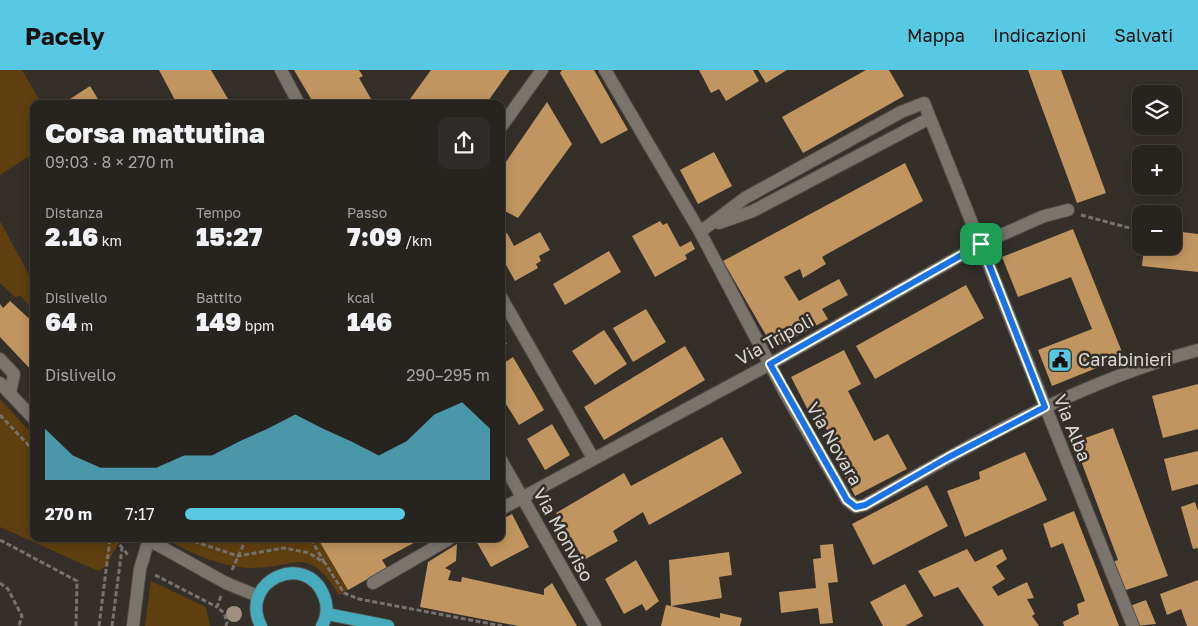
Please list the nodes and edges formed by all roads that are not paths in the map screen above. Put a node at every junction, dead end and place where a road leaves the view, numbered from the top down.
1 (281, 70) edge
2 (542, 70) edge
3 (605, 70) edge
4 (297, 100) edge
5 (930, 118) junction
6 (505, 122) edge
7 (1068, 210) road end
8 (705, 229) junction
9 (981, 244) junction
10 (505, 304) edge
11 (1198, 350) edge
12 (0, 359) edge
13 (770, 364) junction
14 (0, 383) edge
15 (10, 393) junction
16 (1045, 407) junction
17 (30, 415) edge
18 (593, 458) junction
19 (505, 467) edge
20 (522, 497) junction
21 (505, 507) edge
22 (147, 542) edge
23 (153, 542) edge
24 (444, 542) edge
25 (373, 583) dead end
26 (258, 596) junction
27 (327, 614) junction
28 (133, 626) edge
29 (261, 626) edge
30 (322, 626) edge
31 (388, 626) edge
32 (595, 626) edge
33 (1133, 626) edge

1 - 4 street
2 - 6 street
3 - 8 street, Via Novara
5 - 8 street
5 - 8 street, Via Alba
5 - 9 street, Via Alba
7 - 9 street, Via Tripoli
8 - 13 street, Via Novara
9 - 13 street, Via Tripoli
9 - 16 street, Via Alba
10 - 18 street
11 - 16 street
12 - 15 street
13 - 16 street, Via Novara
13 - 18 street, Via Tripoli
14 - 15 street
15 - 17 street
16 - 33 street, Via Alba
18 - 20 street, Via Tripoli
19 - 20 street, Via Monviso
20 - 21 street, Via Tripoli
20 - 32 street, Via Monviso
22 - 28 street
23 - 26 street
24 - 25 street
26 - 27 main road
26 - 29 main road
27 - 30 main road
27 - 31 main road

